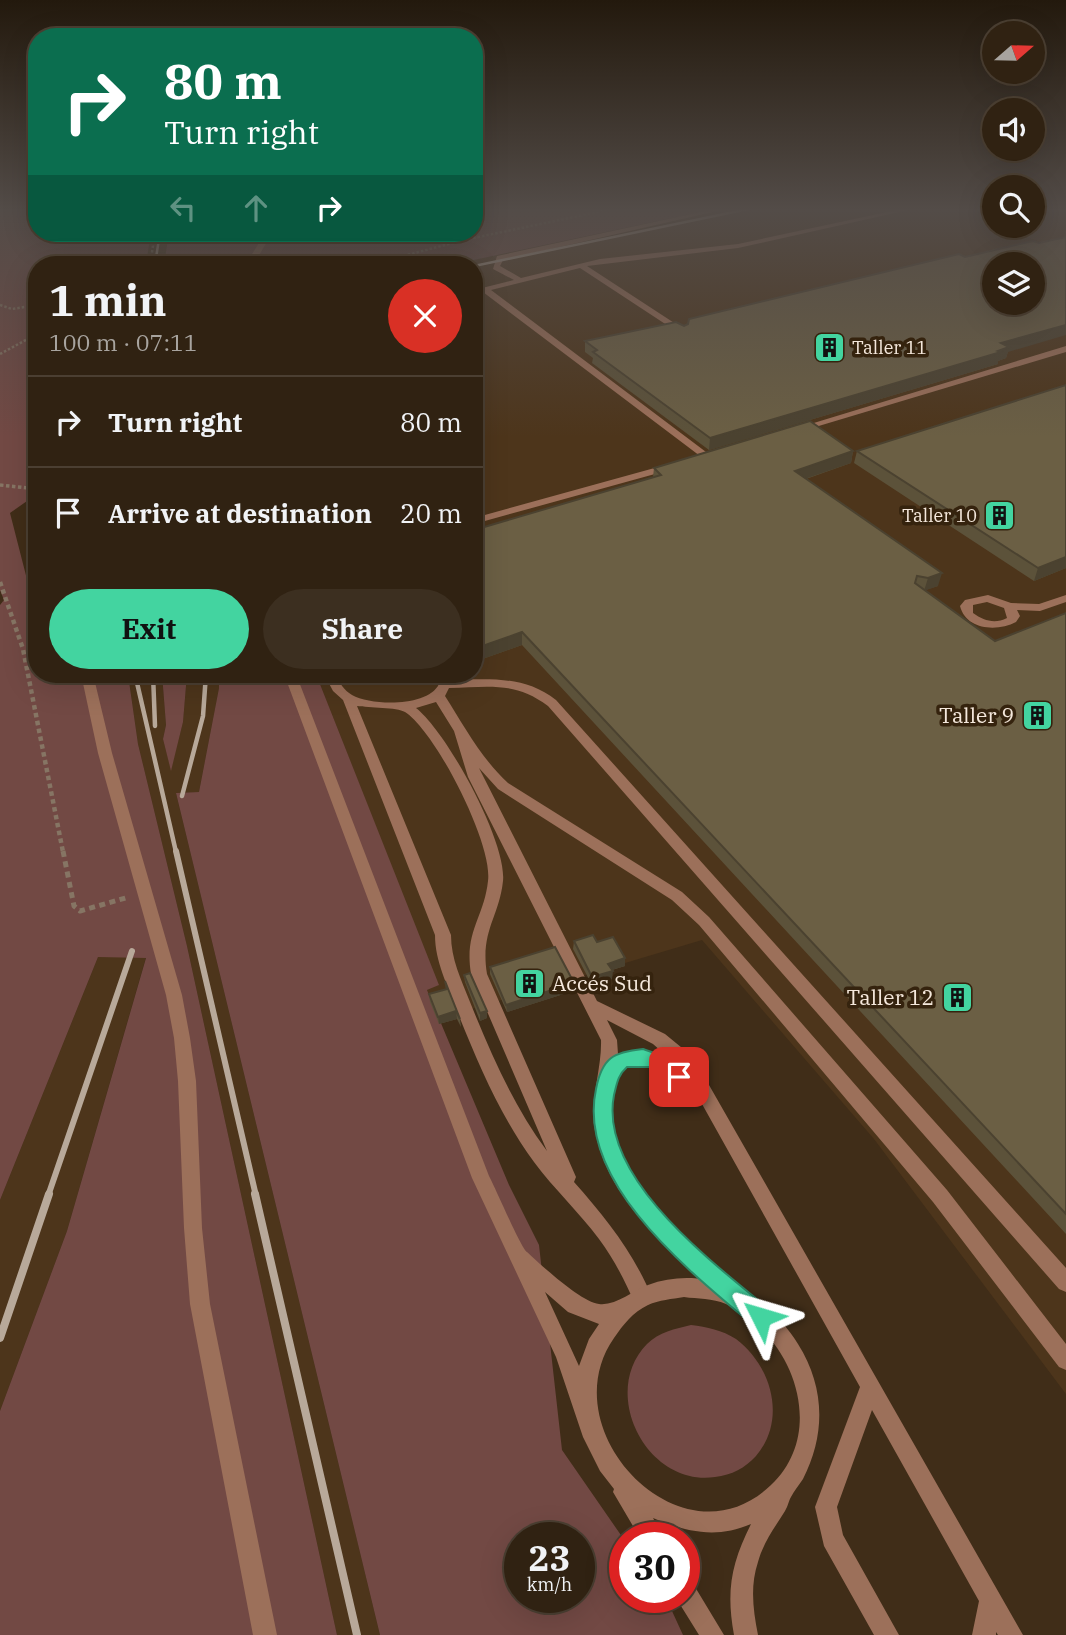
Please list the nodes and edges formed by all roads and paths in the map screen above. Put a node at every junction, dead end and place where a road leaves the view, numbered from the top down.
1 (609, 284) edge
2 (483, 293) edge
3 (0, 305) edge
4 (28, 306) edge
5 (682, 332) edge
6 (28, 339) edge
7 (1066, 349) edge
8 (0, 354) edge
9 (787, 433) edge
10 (694, 460) edge
11 (680, 464) edge
12 (0, 485) edge
13 (28, 488) edge
14 (483, 517) edge
15 (0, 582) edge
16 (1066, 598) edge
17 (1009, 607) junction
18 (1040, 608) junction
19 (953, 615) edge
20 (973, 618) junction
21 (1012, 620) junction
22 (28, 674) edge
23 (30, 683) edge
24 (89, 683) edge
25 (293, 683) edge
26 (335, 683) edge
27 (441, 685) edge
28 (348, 698) junction
29 (404, 705) junction
30 (460, 731) junction
31 (146, 891) junction
32 (592, 1006) junction
33 (608, 1078) junction
34 (714, 1111) junction
35 (573, 1192) junction
36 (517, 1255) junction
37 (1066, 1282) edge
38 (634, 1302) junction
39 (746, 1304) junction
40 (1066, 1360) edge
41 (870, 1387) junction
42 (590, 1430) junction
43 (606, 1464) junction
44 (792, 1480) junction
45 (643, 1522) edge
46 (990, 1599) junction
47 (698, 1613) edge
48 (265, 1635) edge
49 (712, 1635) edge
50 (746, 1635) edge
51 (887, 1635) edge
52 (984, 1635) edge
53 (1011, 1635) edge

1 - 5 street
2 - 10 street
3 - 4 path
6 - 8 path
7 - 9 street
11 - 14 street
12 - 13 path
15 - 22 path
16 - 18 street
17 - 18 street
17 - 20 street
17 - 21 street
18 - 21 street
19 - 20 street
20 - 21 street
23 - 31 path
24 - 31 street
25 - 36 street
26 - 28 street
27 - 29 street
27 - 30 street
27 - 37 street
28 - 29 street
28 - 35 street
29 - 35 street
30 - 32 street
30 - 40 street
31 - 48 street
32 - 33 street
32 - 34 street
33 - 34 street
33 - 39 street
34 - 41 street
35 - 38 street
36 - 38 street
36 - 42 street
38 - 39 street
38 - 42 street
39 - 44 street
41 - 46 street
41 - 51 street
42 - 43 street
43 - 44 street
43 - 45 street
44 - 50 street
46 - 52 street
46 - 53 street
47 - 49 street

